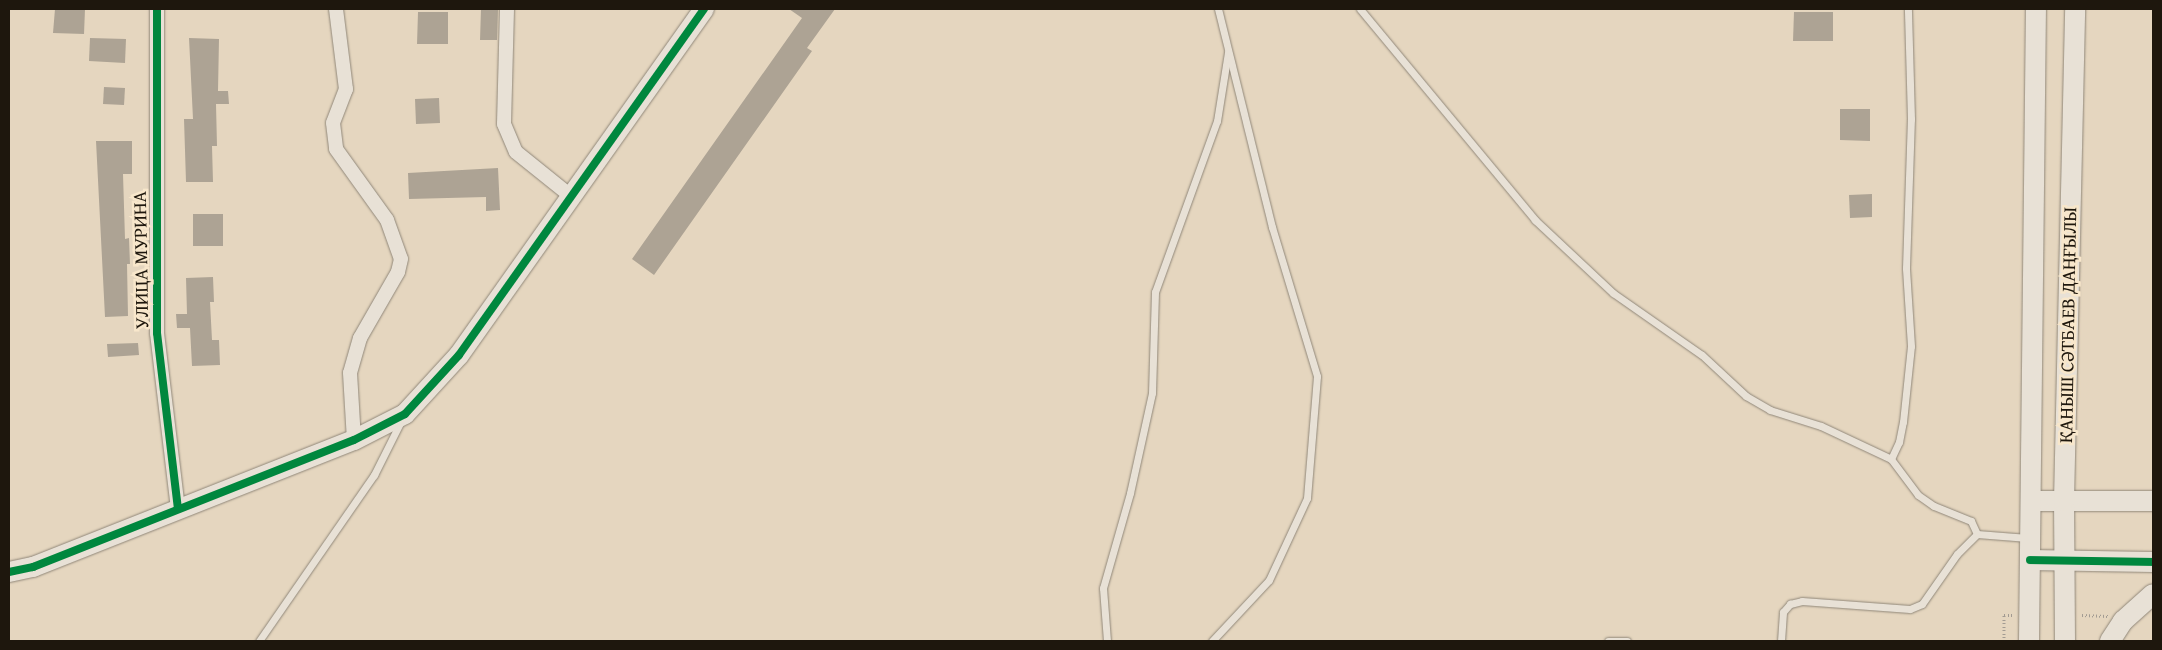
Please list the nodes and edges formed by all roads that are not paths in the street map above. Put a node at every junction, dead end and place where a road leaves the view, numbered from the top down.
1 (157, 9) edge
2 (336, 9) edge
3 (507, 9) edge
4 (704, 9) edge
5 (1218, 9) edge
6 (1360, 9) edge
7 (1908, 9) edge
8 (2036, 9) edge
9 (2075, 9) edge
10 (1228, 49) junction
11 (572, 197) junction
12 (405, 414) junction
13 (354, 440) junction
14 (1891, 459) junction
15 (2064, 500) junction
16 (2031, 501) junction
17 (2153, 501) edge
18 (178, 509) junction
19 (1976, 534) junction
20 (2030, 538) junction
21 (2030, 560) junction
22 (2065, 560) junction
23 (2153, 562) edge
24 (9, 572) edge
25 (2153, 594) edge
26 (259, 641) edge
27 (1107, 641) edge
28 (1212, 641) edge
29 (1608, 641) edge
30 (1627, 641) edge
31 (1781, 641) edge
32 (2029, 641) edge
33 (2065, 641) edge
34 (2110, 641) edge

1 - 18 street, УЛИЦА МУРИНА
2 - 13 street
3 - 11 street
4 - 11 main road
5 - 10 lane
6 - 14 lane
7 - 14 lane
8 - 16 main road, ҚАНЫШ СӘТБАЕВ ДАҢҒЫЛЫ
9 - 15 main road, ҚАНЫШ СӘТБАЕВ ДАҢҒЫЛЫ
10 - 27 lane
10 - 28 lane
11 - 12 main road
12 - 13 main road
12 - 26 lane
13 - 18 main road
14 - 19 lane
15 - 16 main road
15 - 17 main road
15 - 22 main road, ҚАНЫШ СӘТБАЕВ ДАҢҒЫЛЫ
16 - 20 main road, ҚАНЫШ СӘТБАЕВ ДАҢҒЫЛЫ
18 - 24 main road
19 - 20 lane
19 - 31 lane
20 - 21 main road, ҚАНЫШ СӘТБАЕВ ДАҢҒЫЛЫ
21 - 22 main road
21 - 32 main road, ҚАНЫШ СӘТБАЕВ ДАҢҒЫЛЫ
22 - 23 main road
22 - 33 main road, ҚАНЫШ СӘТБАЕВ ДАҢҒЫЛЫ
25 - 34 main road
29 - 30 lane

